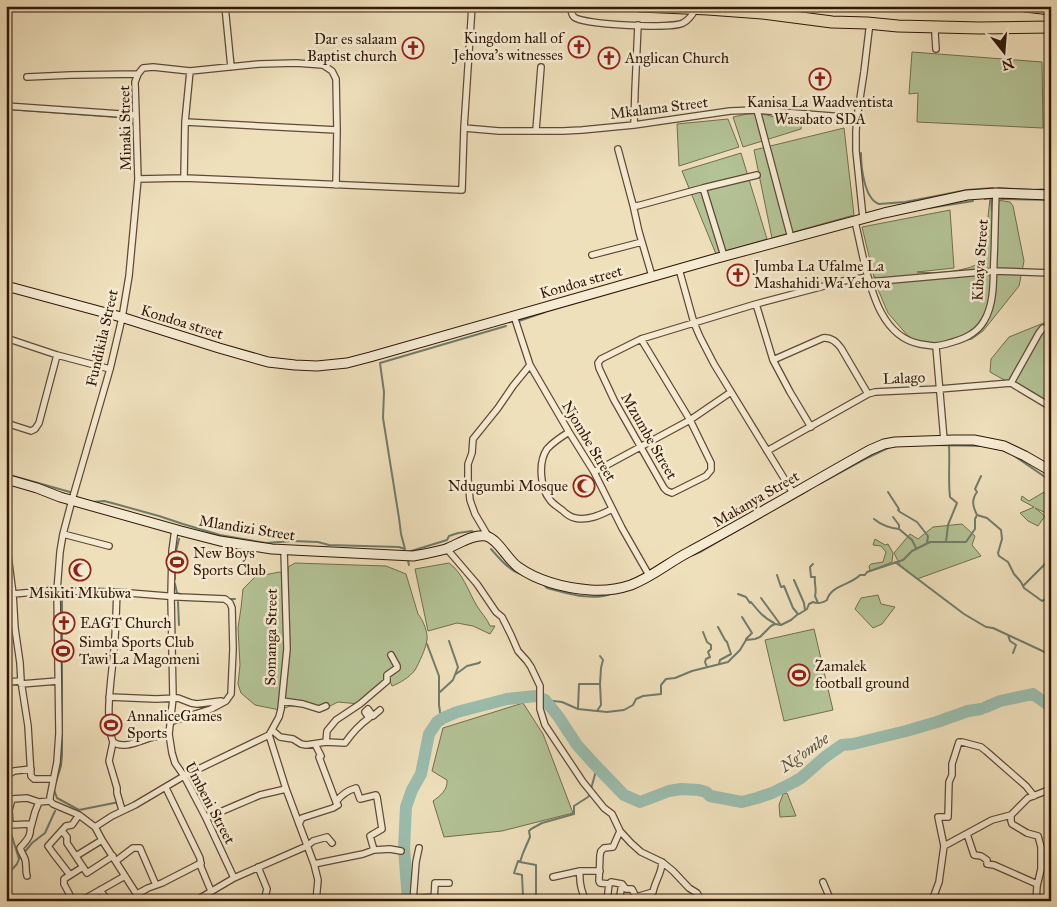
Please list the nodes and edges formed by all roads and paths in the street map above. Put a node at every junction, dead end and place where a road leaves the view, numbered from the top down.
1 (224, 6) edge
2 (472, 6) edge
3 (572, 6) edge
4 (639, 6) edge
5 (1025, 6) edge
6 (696, 8) edge
7 (1044, 8) edge
8 (871, 24) junction
9 (638, 25) junction
10 (937, 27) junction
11 (1051, 27) edge
12 (936, 49) dead end
13 (541, 66) dead end
14 (231, 67) junction
15 (190, 71) junction
16 (138, 74) junction
17 (27, 77) dead end
18 (6, 106) edge
19 (757, 110) junction
20 (136, 115) junction
21 (857, 118) junction
22 (185, 122) junction
23 (634, 125) junction
24 (464, 128) junction
25 (337, 130) junction
26 (536, 130) junction
27 (618, 149) dead end
28 (757, 174) dead end
29 (184, 178) junction
30 (138, 179) junction
31 (336, 185) junction
32 (703, 188) junction
33 (996, 193) junction
34 (1051, 195) edge
35 (633, 205) junction
36 (859, 220) junction
37 (791, 238) junction
38 (642, 242) junction
39 (592, 255) dead end
40 (724, 256) junction
41 (679, 269) junction
42 (993, 270) junction
43 (1051, 273) edge
44 (652, 276) junction
45 (869, 280) junction
46 (6, 286) edge
47 (756, 304) junction
48 (514, 316) junction
49 (122, 317) junction
50 (694, 323) junction
51 (1051, 328) edge
52 (6, 338) edge
53 (641, 338) junction
54 (936, 347) junction
55 (57, 355) junction
56 (773, 360) junction
57 (530, 365) junction
58 (110, 369) junction
59 (1010, 383) junction
60 (939, 389) junction
61 (731, 392) junction
62 (868, 394) junction
63 (1051, 407) edge
64 (690, 420) junction
65 (6, 423) edge
66 (811, 426) junction
67 (569, 432) junction
68 (944, 440) junction
69 (640, 447) junction
70 (767, 450) junction
71 (1051, 471) edge
72 (594, 472) junction
73 (6, 479) edge
74 (793, 493) junction
75 (72, 500) junction
76 (612, 509) junction
77 (175, 529) junction
78 (63, 534) junction
79 (488, 536) junction
80 (6, 540) edge
81 (109, 546) dead end
82 (447, 548) junction
83 (284, 550) junction
84 (650, 576) junction
85 (9, 584) edge
86 (57, 590) junction
87 (116, 592) junction
88 (14, 594) junction
89 (171, 596) junction
90 (391, 655) dead end
91 (58, 681) junction
92 (6, 682) edge
93 (21, 682) junction
94 (110, 697) junction
95 (173, 698) junction
96 (226, 701) junction
97 (282, 701) junction
98 (326, 706) dead end
99 (380, 710) dead end
100 (170, 722) junction
101 (270, 733) junction
102 (170, 734) junction
103 (113, 742) junction
104 (326, 742) junction
105 (315, 744) junction
106 (31, 769) junction
107 (6, 773) edge
108 (184, 776) junction
109 (53, 779) junction
110 (166, 788) junction
111 (286, 788) junction
112 (1051, 789) edge
113 (1034, 796) junction
114 (9, 800) edge
115 (50, 801) junction
116 (39, 802) junction
117 (336, 802) junction
118 (122, 810) junction
119 (1012, 815) junction
120 (79, 816) junction
121 (206, 818) junction
122 (299, 824) junction
123 (92, 825) junction
124 (8, 827) edge
125 (31, 828) junction
126 (62, 831) junction
127 (620, 831) junction
128 (967, 834) junction
129 (102, 840) junction
130 (332, 843) dead end
131 (307, 846) junction
132 (944, 846) junction
133 (419, 848) dead end
134 (374, 850) junction
135 (401, 852) dead end
136 (76, 856) junction
137 (114, 859) junction
138 (662, 862) junction
139 (201, 863) junction
140 (314, 864) junction
141 (83, 867) junction
142 (258, 867) junction
143 (580, 871) junction
144 (600, 871) junction
145 (70, 875) junction
146 (27, 876) dead end
147 (125, 876) junction
148 (553, 877) dead end
149 (234, 878) junction
150 (823, 882) dead end
151 (450, 884) dead end
152 (609, 884) junction
153 (622, 884) junction
154 (1037, 884) junction
155 (156, 885) junction
156 (100, 890) junction
157 (211, 891) junction
158 (137, 894) junction
159 (434, 899) edge
160 (634, 899) edge
161 (199, 900) edge
162 (413, 900) edge
163 (74, 901) edge
164 (85, 901) edge
165 (108, 901) edge
166 (141, 901) edge
167 (264, 901) edge
168 (316, 901) edge
169 (586, 901) edge
170 (607, 901) edge
171 (619, 901) edge
172 (702, 901) edge
173 (832, 901) edge
174 (932, 901) edge
175 (1036, 901) edge

1 - 14 street
2 - 24 street
3 - 9 street
4 - 6 highway
5 - 7 highway
6 - 8 highway
6 - 9 street
8 - 10 highway
8 - 21 street, Kibaya Street
9 - 23 street
10 - 11 highway
10 - 12 street
13 - 26 street
14 - 15 street, Minaki Street
14 - 25 street, Minaki Street
15 - 16 street, Minaki Street
15 - 22 street
16 - 17 street
16 - 20 street, Minaki Street
18 - 20 street
19 - 21 street, Mkalama Street
19 - 23 street, Mkalama Street
19 - 37 street
20 - 30 street, Minaki Street
21 - 36 street, Kibaya Street
22 - 25 street
22 - 29 street
23 - 26 street, Mkalama Street
24 - 26 street, Mkalama Street
24 - 31 street, Minaki Street
25 - 31 street, Minaki Street
27 - 35 street
28 - 32 street
29 - 30 street, Minaki Street
29 - 31 street, Minaki Street
30 - 49 street, Fundikila Street
32 - 35 street
32 - 40 street
33 - 34 street, Kondoa street
33 - 36 street, Kondoa street
33 - 42 street, Kibaya Street
35 - 38 street
36 - 37 street, Kondoa street
36 - 45 street, Kibaya Street
37 - 40 street, Kondoa street
38 - 39 street
38 - 44 street
40 - 41 street, Kondoa street
41 - 44 street, Kondoa street
41 - 50 street
42 - 43 street, Mzumbe Street
42 - 45 street, Mzumbe Street
42 - 54 street, Kibaya Street
44 - 48 street, Kondoa street
45 - 47 street, Mzumbe Street
45 - 54 street, Kibaya Street
46 - 49 street, Kondoa street
47 - 50 street, Mzumbe Street
47 - 56 street
48 - 49 street, Kondoa street
48 - 57 street, Njombe Street
49 - 58 street, Fundikila Street
50 - 53 street, Mzumbe Street
50 - 61 street
51 - 59 street
52 - 55 street
53 - 64 street, Mzumbe Street
53 - 69 street, Mzumbe Street
54 - 60 street
55 - 58 street
55 - 65 street
56 - 62 street
56 - 66 street
57 - 67 street, Njombe Street
57 - 79 street
58 - 75 street, Fundikila Street
59 - 60 street, Lalago
59 - 63 street
60 - 62 street, Lalago
60 - 68 street
61 - 64 street
61 - 70 street
62 - 66 street, Lalago
64 - 69 street
64 - 69 street, Mzumbe Street
66 - 70 street, Lalago
67 - 72 street, Njombe Street
67 - 76 street
68 - 71 street, Makanya Street
68 - 74 street, Makanya Street
69 - 72 street
70 - 74 street
72 - 76 street, Njombe Street
73 - 75 street, Mlandizi Street
74 - 84 street, Makanya Street
75 - 77 street, Mlandizi Street
75 - 78 street, Fundikila Street
76 - 84 street, Njombe Street
77 - 83 street, Mlandizi Street
77 - 89 street, Umbeni Street
78 - 81 street
78 - 86 street, Fundikila Street
79 - 82 street, Mlandizi Street
79 - 84 street, Makanya Street
80 - 85 street
82 - 83 street, Mlandizi Street
82 - 127 street
83 - 97 street, Somanga Street
85 - 88 street
86 - 87 street
86 - 88 street
86 - 91 street, Fundikila Street
87 - 89 street
87 - 94 street
88 - 93 street
89 - 95 street, Umbeni Street
89 - 96 street
90 - 104 street
91 - 93 street
91 - 109 street, Fundikila Street
92 - 93 street
93 - 106 street
94 - 95 street
94 - 103 street
95 - 96 street
95 - 100 street, Umbeni Street
96 - 100 street
97 - 98 street
97 - 101 street, Somanga Street
99 - 104 street
100 - 102 street, Umbeni Street
101 - 105 street
101 - 108 street
101 - 111 street
102 - 103 street
102 - 108 street, Umbeni Street
103 - 118 street
104 - 105 street
105 - 117 street
106 - 107 street
106 - 109 street
108 - 110 street
108 - 121 street, Umbeni Street
109 - 115 street, Fundikila Street
110 - 118 street
110 - 139 street
111 - 121 street
111 - 122 street
112 - 113 street
113 - 119 street
113 - 132 street
114 - 116 street
114 - 124 street
115 - 116 street
115 - 120 street
116 - 125 street
117 - 122 street
117 - 134 street
118 - 123 street
119 - 128 street
119 - 154 street
120 - 123 street
120 - 126 street
121 - 149 street, Umbeni Street
122 - 131 street
123 - 129 street
124 - 125 street
125 - 146 street
126 - 136 street
126 - 145 street
127 - 138 street
127 - 144 street
128 - 132 street
128 - 154 street
129 - 136 street
129 - 137 street
130 - 131 street
131 - 140 street
131 - 142 street
132 - 174 street
133 - 162 street
134 - 135 street
134 - 140 street
136 - 141 street
137 - 141 street
137 - 147 street
137 - 155 street
138 - 160 street
138 - 172 street
139 - 155 street
139 - 157 street
140 - 168 street
141 - 145 street
142 - 149 street
142 - 167 street
143 - 144 street
143 - 148 street
143 - 169 street
144 - 152 street
145 - 163 street
147 - 156 street
147 - 158 street
149 - 157 street
150 - 173 street
151 - 159 street
152 - 153 street
152 - 170 street
153 - 160 street
153 - 171 street
154 - 175 street
155 - 158 street
156 - 164 street
156 - 165 street
157 - 161 street
158 - 166 street
159 - 162 street

